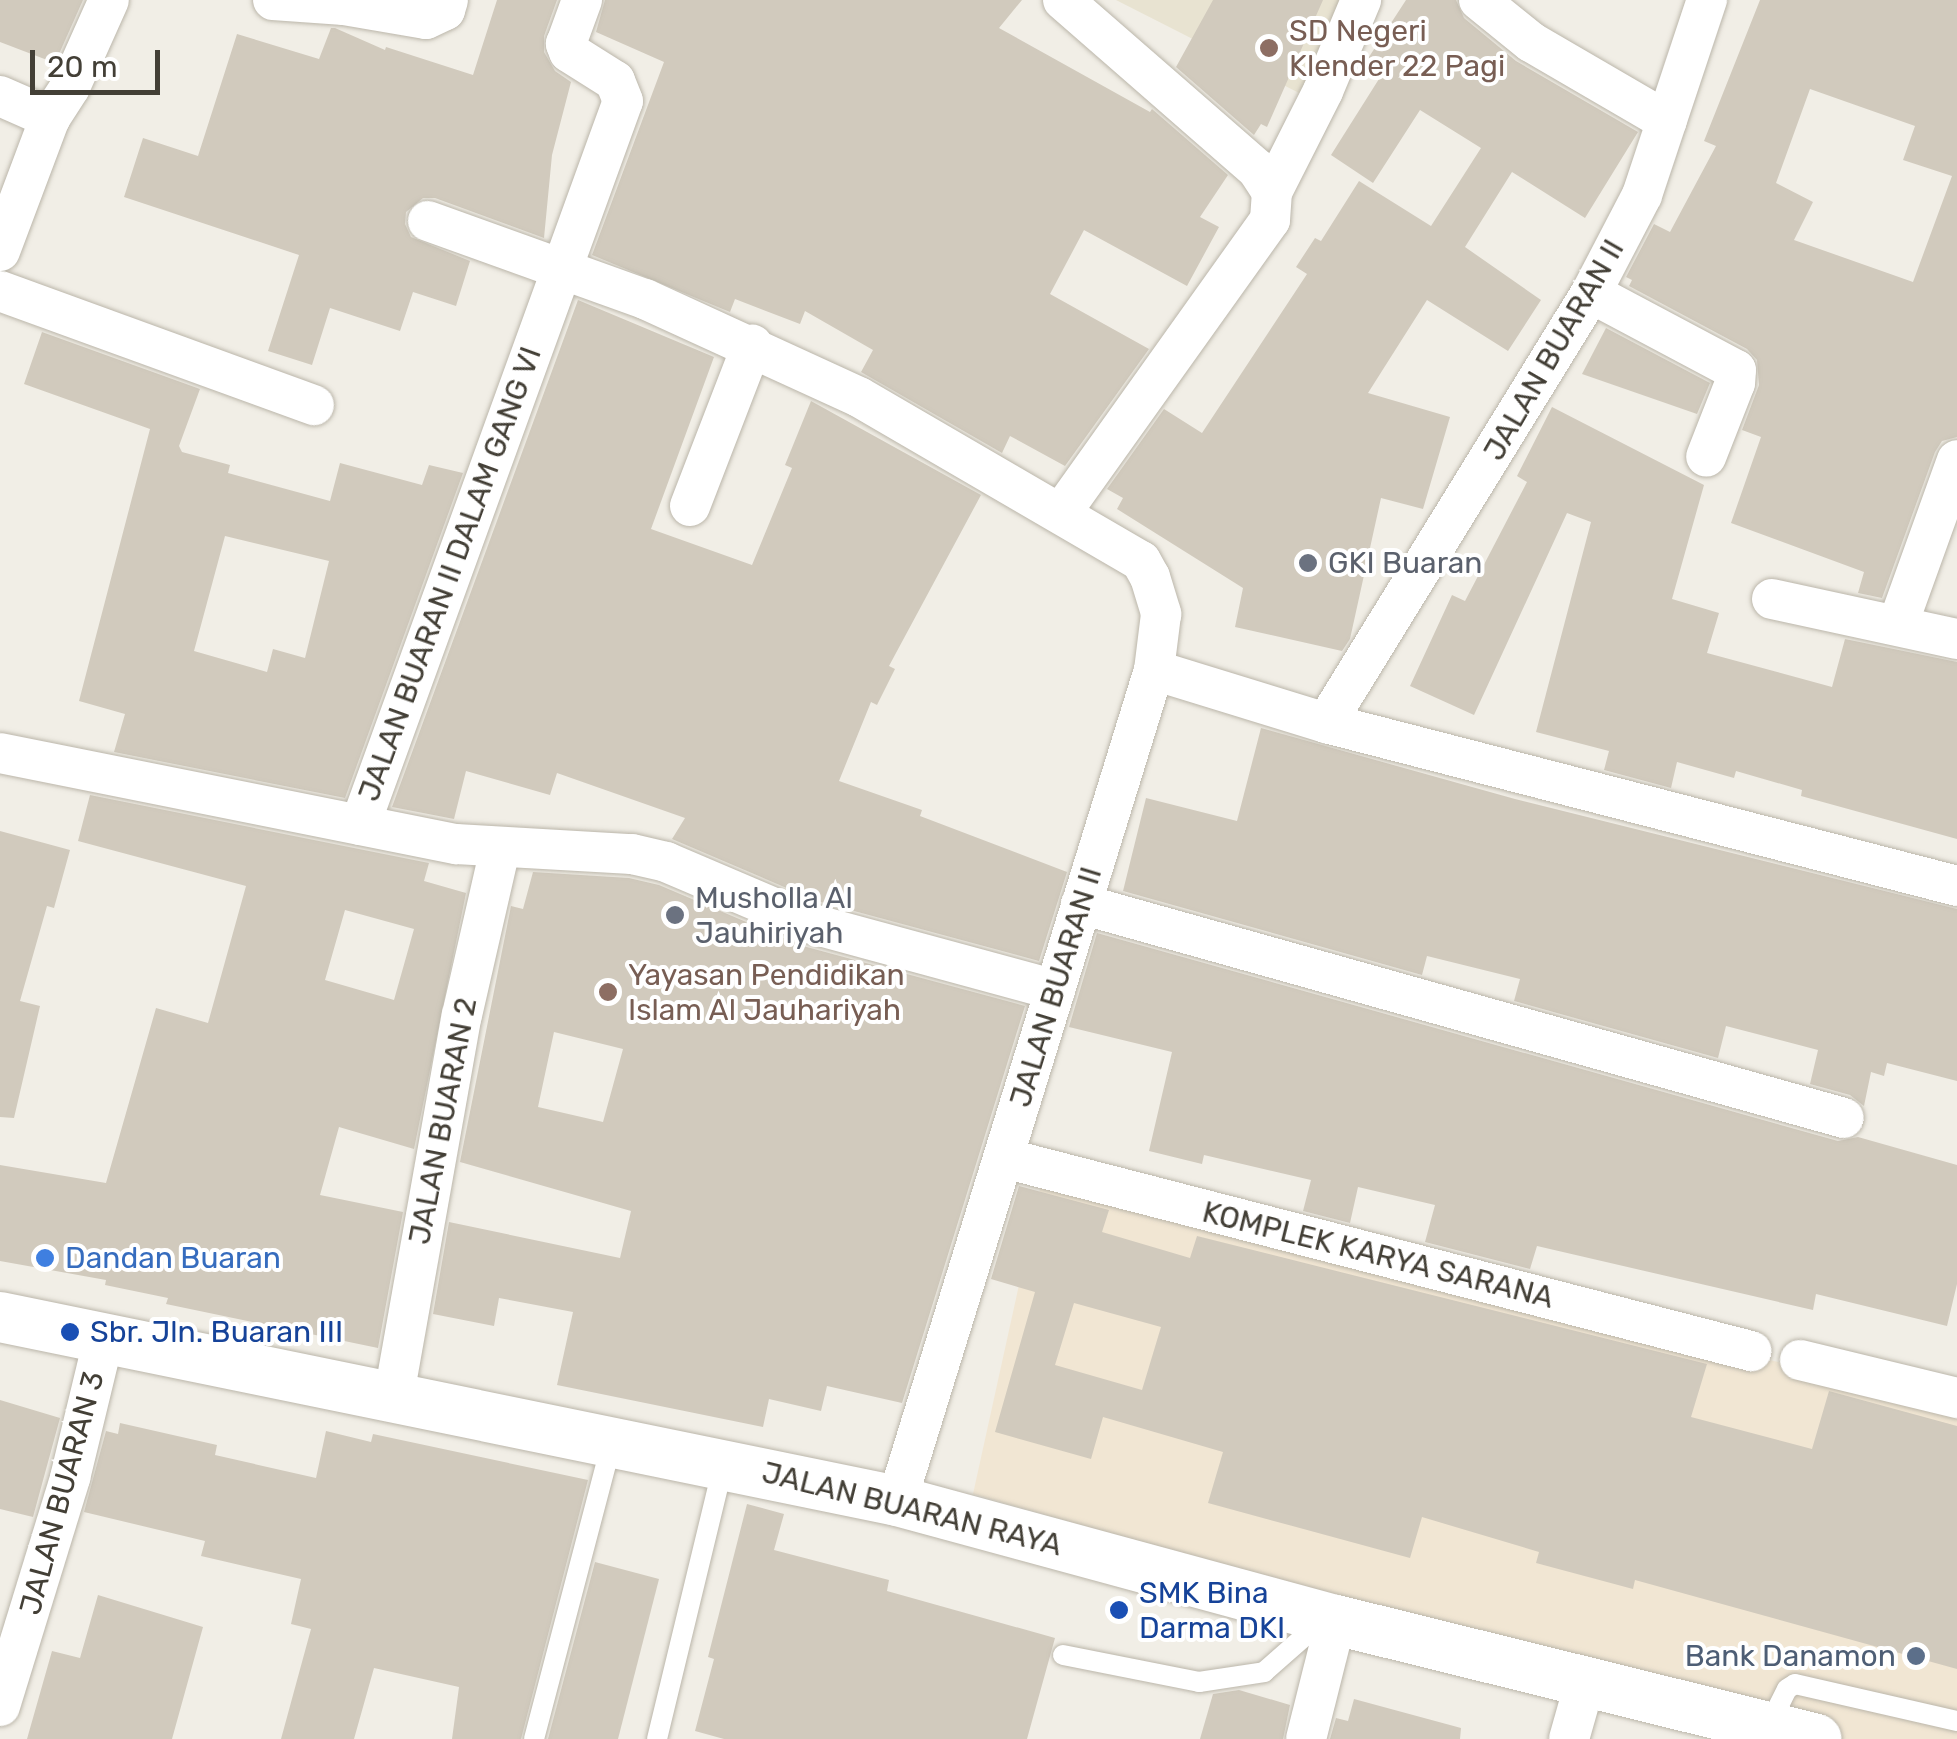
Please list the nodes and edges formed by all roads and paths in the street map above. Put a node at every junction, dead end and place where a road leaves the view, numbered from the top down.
1 (109, 0) edge
2 (273, 0) edge
3 (448, 0) edge
4 (582, 0) edge
5 (1062, 0) edge
6 (1361, 0) edge
7 (1479, 0) edge
8 (1707, 0) edge
9 (0, 96) edge
10 (50, 118) junction
11 (1668, 121) junction
12 (1272, 192) junction
13 (428, 221) dead end
14 (0, 252) edge
15 (560, 267) junction
16 (0, 291) edge
17 (1590, 293) junction
18 (752, 345) junction
19 (314, 405) dead end
20 (1706, 457) dead end
21 (1957, 460) edge
22 (690, 506) dead end
23 (1061, 513) junction
24 (1772, 600) dead end
25 (1898, 624) junction
26 (1957, 639) edge
27 (1154, 670) junction
28 (1326, 723) junction
29 (0, 753) edge
30 (360, 825) junction
31 (500, 849) junction
32 (1957, 886) edge
33 (1081, 904) junction
34 (1055, 990) junction
35 (1844, 1118) dead end
36 (1004, 1158) junction
37 (0, 1317) edge
38 (104, 1337) junction
39 (1752, 1351) dead end
40 (1800, 1360) dead end
41 (1955, 1391) edge
42 (394, 1395) junction
43 (612, 1439) junction
44 (723, 1464) junction
45 (897, 1501) junction
46 (1332, 1619) junction
47 (1063, 1654) dead end
48 (1586, 1679) junction
49 (0, 1706) edge
50 (1957, 1721) edge
51 (1768, 1726) junction
52 (534, 1739) edge
53 (657, 1739) edge
54 (1306, 1739) edge
55 (1569, 1739) edge
56 (1816, 1739) edge

1 - 10 street
2 - 3 street
4 - 15 street, JALAN BUARAN II DALAM GANG VI
5 - 12 street
6 - 12 street
7 - 11 street
8 - 11 street, JALAN BUARAN II
9 - 10 street
10 - 14 street
11 - 17 street, JALAN BUARAN II
12 - 23 street
13 - 15 street, JALAN BUARAN II
15 - 18 street, JALAN BUARAN II
15 - 30 street, JALAN BUARAN II DALAM GANG VI
16 - 19 street
17 - 20 street
17 - 28 street, JALAN BUARAN II
18 - 22 street
18 - 23 street, JALAN BUARAN II
21 - 25 street
23 - 27 street, JALAN BUARAN II
24 - 25 street
25 - 26 street
27 - 28 street
27 - 33 street, JALAN BUARAN II
28 - 32 street
29 - 30 street
30 - 31 street, JALAN BUARAN II DALAM GANG VI
31 - 34 street, JALAN BUARAN II DALAM GANG VI
31 - 42 street, JALAN BUARAN 2
33 - 34 street, JALAN BUARAN II
33 - 35 street
34 - 36 street, JALAN BUARAN II
36 - 39 street, KOMPLEK KARYA SARANA
36 - 45 street, JALAN BUARAN II
37 - 38 street, JALAN BUARAN RAYA
38 - 42 street, JALAN BUARAN RAYA
38 - 49 street, JALAN BUARAN 3
40 - 41 street
42 - 43 street, JALAN BUARAN RAYA
43 - 44 street, JALAN BUARAN RAYA
43 - 52 lane
44 - 45 street, JALAN BUARAN RAYA
44 - 53 lane
45 - 46 street, JALAN BUARAN RAYA
46 - 47 lane
46 - 48 street, JALAN BUARAN RAYA
46 - 54 street
48 - 51 street, JALAN BUARAN RAYA
48 - 55 street
50 - 51 lane
51 - 56 street, JALAN BUARAN RAYA

